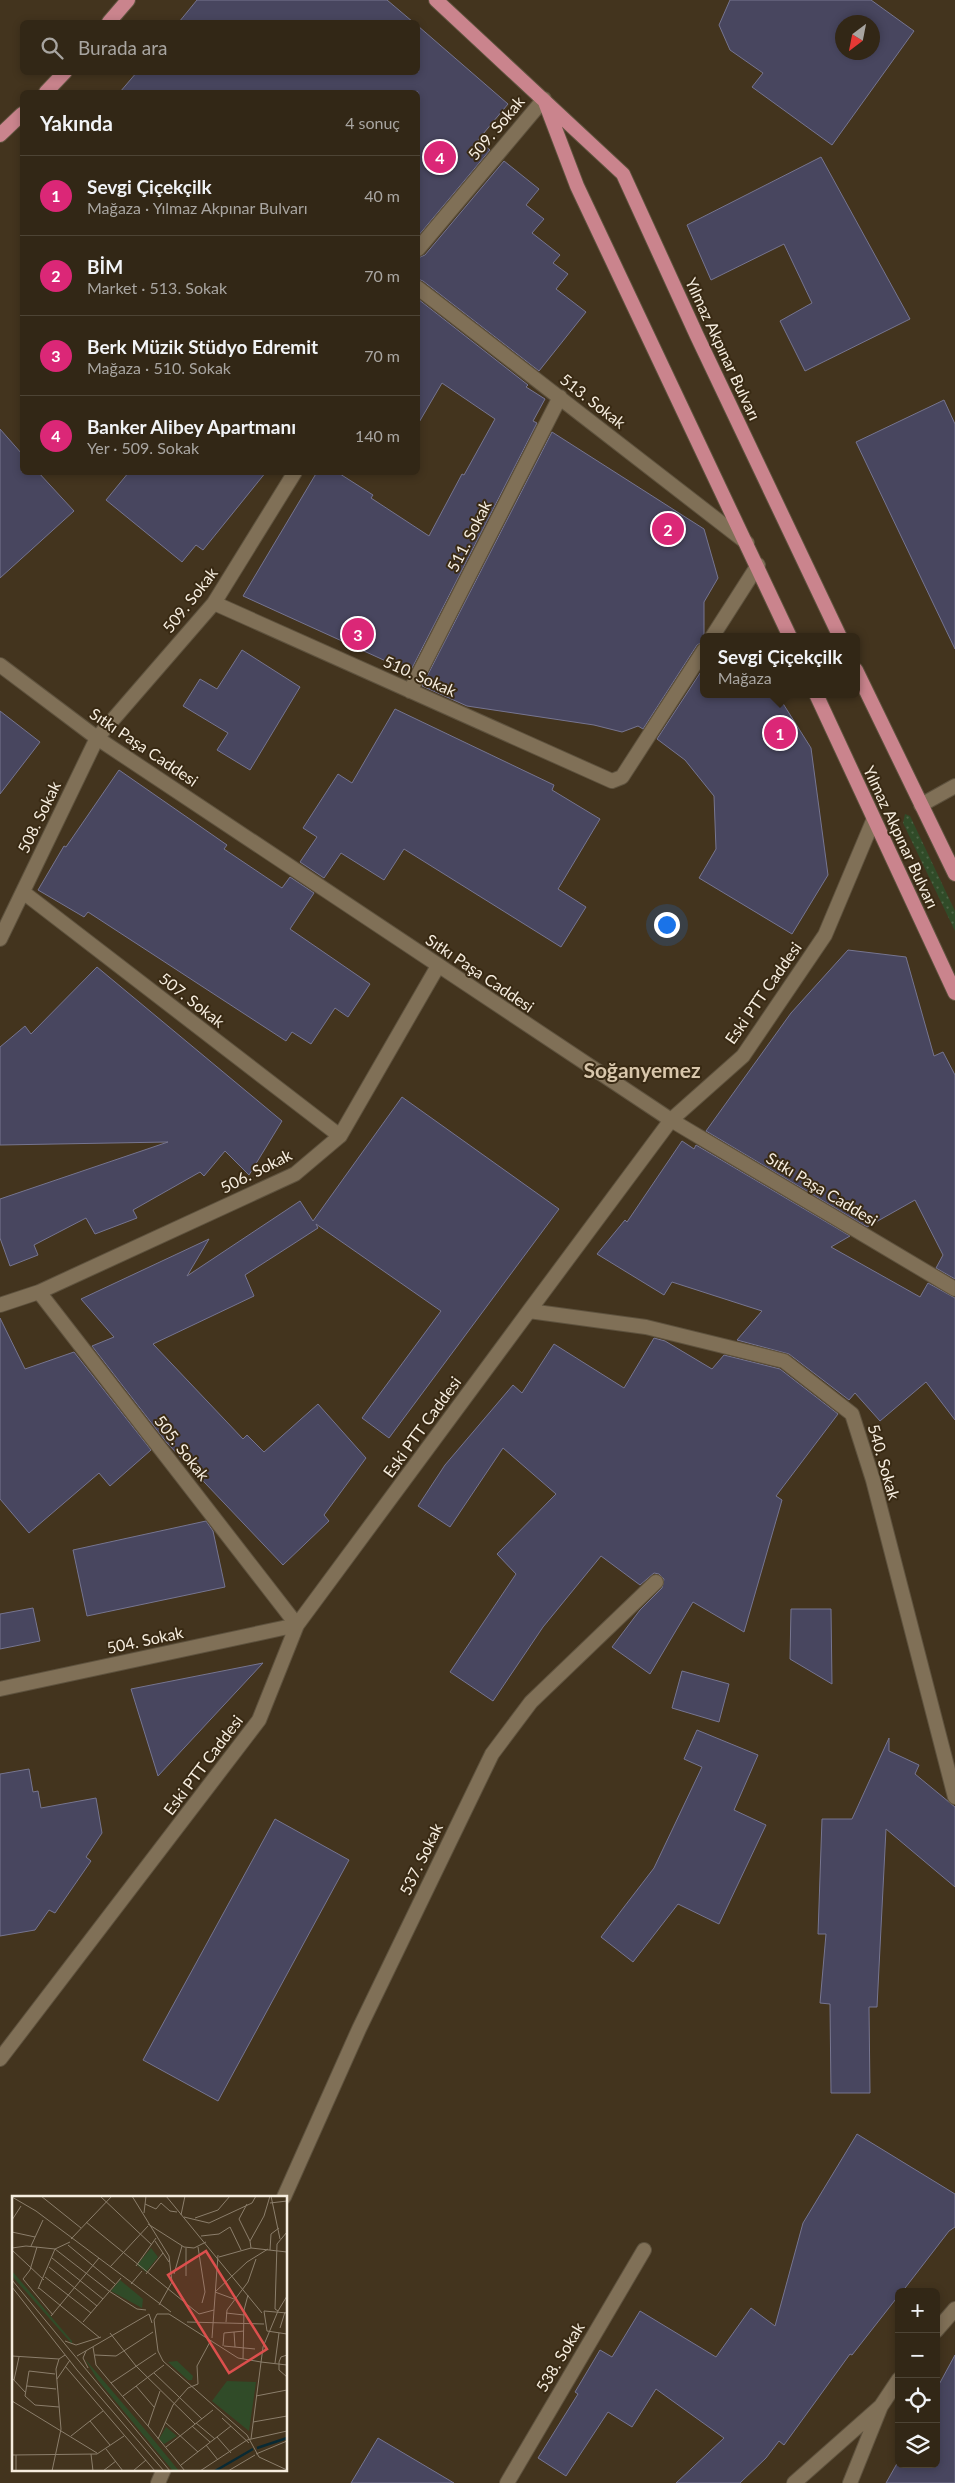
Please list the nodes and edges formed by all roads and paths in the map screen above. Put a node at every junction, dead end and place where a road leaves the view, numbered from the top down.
1 (128, 0) edge
2 (436, 0) edge
3 (111, 20) edge
4 (62, 75) edge
5 (48, 90) edge
6 (544, 99) junction
7 (20, 116) edge
8 (0, 135) edge
9 (420, 247) edge
10 (420, 290) edge
11 (560, 398) junction
12 (294, 475) edge
13 (747, 543) junction
14 (758, 565) junction
15 (214, 604) junction
16 (715, 633) edge
17 (788, 633) edge
18 (838, 633) edge
19 (700, 656) edge
20 (0, 665) edge
21 (860, 678) edge
22 (410, 691) junction
23 (818, 698) edge
24 (97, 738) junction
25 (955, 786) edge
26 (921, 805) junction
27 (873, 821) junction
28 (955, 874) edge
29 (23, 892) junction
30 (0, 939) edge
31 (438, 966) junction
32 (955, 994) edge
33 (671, 1120) junction
34 (340, 1136) junction
35 (955, 1289) edge
36 (39, 1292) junction
37 (0, 1305) edge
38 (529, 1311) junction
39 (656, 1582) dead end
40 (297, 1625) junction
41 (0, 1689) edge
42 (955, 1797) edge
43 (0, 2059) edge
44 (284, 2196) edge
45 (644, 2250) dead end
46 (955, 2309) edge
47 (940, 2326) edge
48 (895, 2384) edge
49 (881, 2406) junction
50 (164, 2470) edge
51 (158, 2483) edge
52 (507, 2483) edge
53 (794, 2483) edge
54 (850, 2483) edge

1 - 3 main road
2 - 6 main road, Yılmaz Akpınar Bulvarı
4 - 5 main road
6 - 9 street, 509. Sokak
6 - 13 main road, Yılmaz Akpınar Bulvarı
6 - 18 main road, Yılmaz Akpınar Bulvarı
7 - 8 main road
10 - 11 street, 513. Sokak
11 - 13 street, 513. Sokak
11 - 22 street, 511. Sokak
12 - 15 street, 509. Sokak
13 - 14 main road, Yılmaz Akpınar Bulvarı
14 - 16 street
14 - 17 main road, Yılmaz Akpınar Bulvarı
15 - 22 street, 510. Sokak
15 - 24 street, 509. Sokak
19 - 22 street, 510. Sokak
20 - 24 street, Sıtkı Paşa Caddesi
21 - 26 main road, Yılmaz Akpınar Bulvarı
23 - 27 main road, Yılmaz Akpınar Bulvarı
24 - 29 street, 508. Sokak
24 - 31 street, Sıtkı Paşa Caddesi
25 - 26 street
26 - 28 main road, Yılmaz Akpınar Bulvarı
27 - 32 main road, Yılmaz Akpınar Bulvarı
27 - 33 street, Eski PTT Caddesi
29 - 30 street, 508. Sokak
29 - 34 street, 507. Sokak
31 - 33 street, Sıtkı Paşa Caddesi
31 - 34 street, 506. Sokak
33 - 35 street, Sıtkı Paşa Caddesi
33 - 38 street, Eski PTT Caddesi
34 - 36 street, 506. Sokak
36 - 37 street, 506. Sokak
36 - 40 street, 505. Sokak
38 - 40 street, Eski PTT Caddesi
38 - 42 street, 540. Sokak
39 - 44 street, 537. Sokak
40 - 41 street, 504. Sokak
40 - 43 street, Eski PTT Caddesi
45 - 52 street, 538. Sokak
46 - 47 street
48 - 49 street
49 - 53 street
49 - 54 street
50 - 51 street

